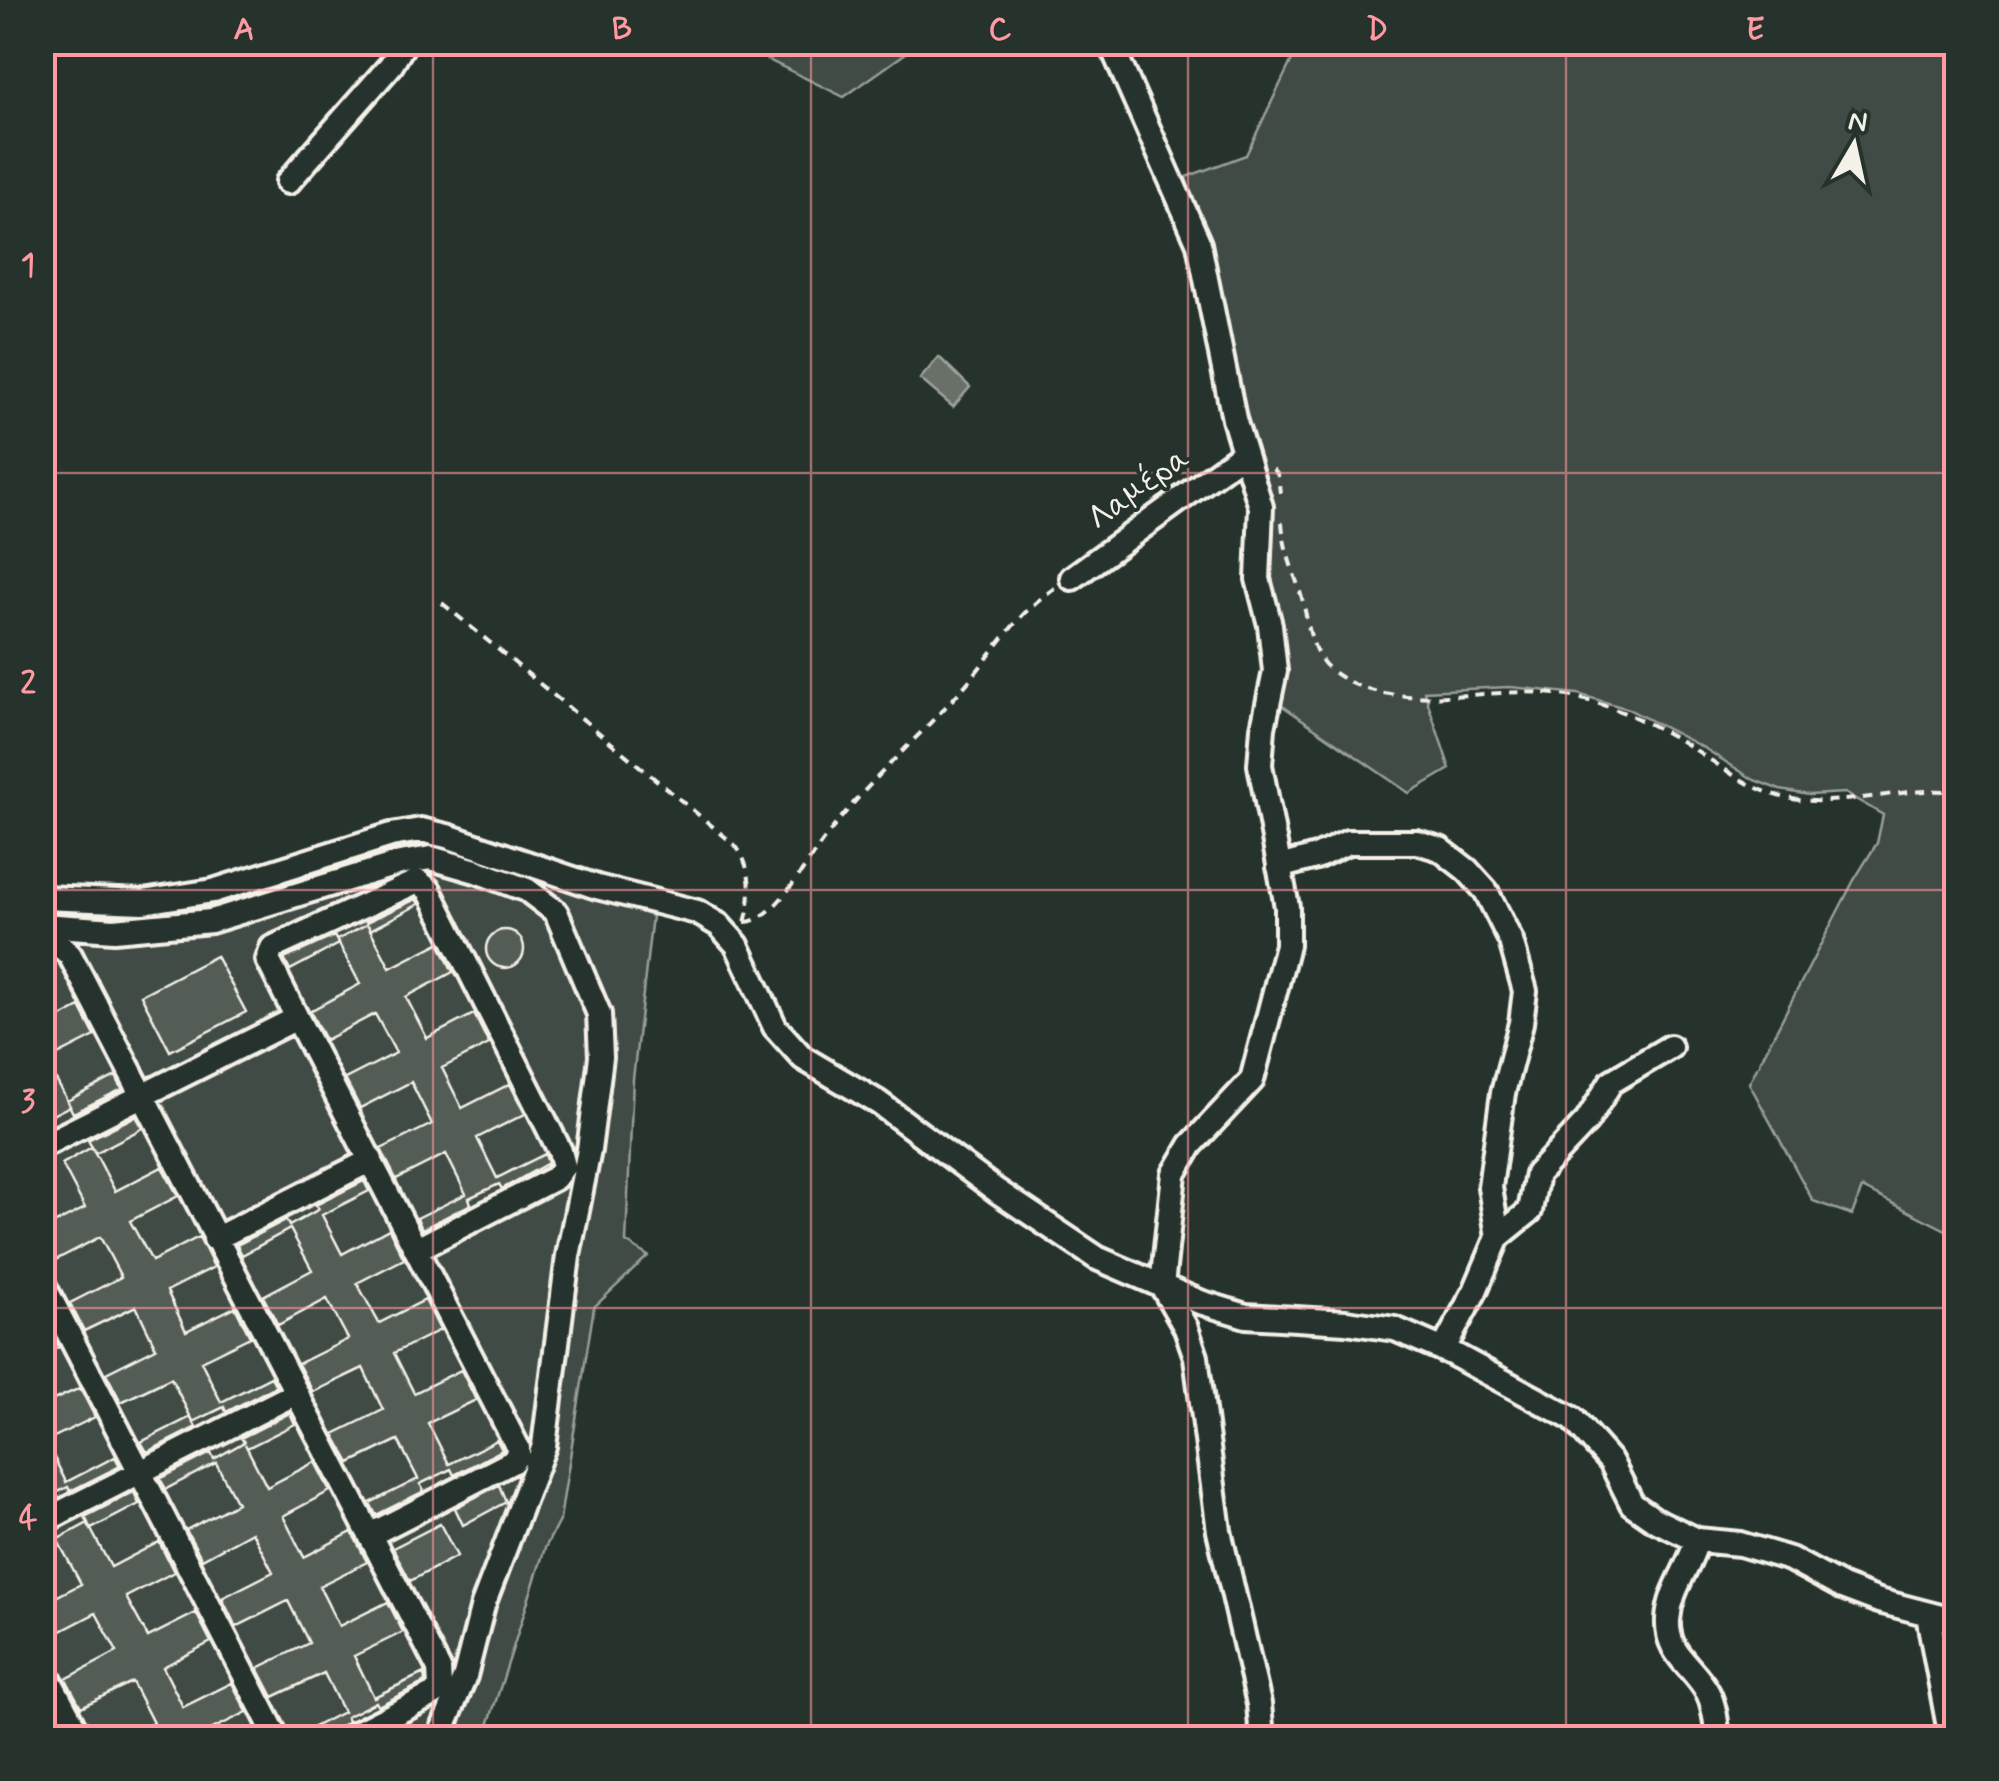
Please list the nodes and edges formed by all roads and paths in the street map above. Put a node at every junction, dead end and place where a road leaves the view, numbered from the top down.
1 (405, 42) edge
2 (1110, 42) edge
3 (288, 182) dead end
4 (1244, 453) junction
5 (1280, 494) dead end
6 (1282, 512) dead end
7 (1072, 578) joint
8 (442, 603) dead end
9 (1956, 792) edge
10 (1279, 867) junction
11 (42, 898) edge
12 (42, 925) edge
13 (738, 930) junction
14 (42, 947) edge
15 (298, 1018) junction
16 (1670, 1047) dead end
17 (142, 1096) junction
18 (42, 1146) edge
19 (370, 1160) junction
20 (1498, 1237) junction
21 (216, 1239) junction
22 (417, 1250) junction
23 (42, 1282) edge
24 (1162, 1286) junction
25 (1442, 1350) junction
26 (296, 1393) junction
27 (140, 1472) junction
28 (42, 1522) edge
29 (370, 1535) junction
30 (1698, 1540) junction
31 (1928, 1615) junction
32 (1956, 1621) edge
33 (42, 1666) edge
34 (1948, 1722) dead end
35 (80, 1738) edge
36 (277, 1738) edge
37 (347, 1738) edge
38 (439, 1738) edge
39 (1262, 1738) edge
40 (1718, 1738) edge

1 - 3 street
2 - 4 street
4 - 5 path
4 - 7 street, Λαμέρα
4 - 10 street
6 - 9 path
7 - 13 path
8 - 13 path
10 - 20 street
10 - 24 street
11 - 13 street
12 - 38 street
13 - 24 street
14 - 17 street
15 - 17 street
15 - 19 street
15 - 22 street
16 - 20 street
17 - 18 street
17 - 21 street
19 - 21 street
19 - 22 street
20 - 25 street
21 - 26 street
22 - 29 street
23 - 27 street
24 - 25 street
24 - 39 street
25 - 30 street
26 - 27 street
26 - 29 street
27 - 28 street
27 - 36 street
29 - 37 street
30 - 31 street
30 - 40 street
31 - 32 street
31 - 34 street
33 - 35 street

